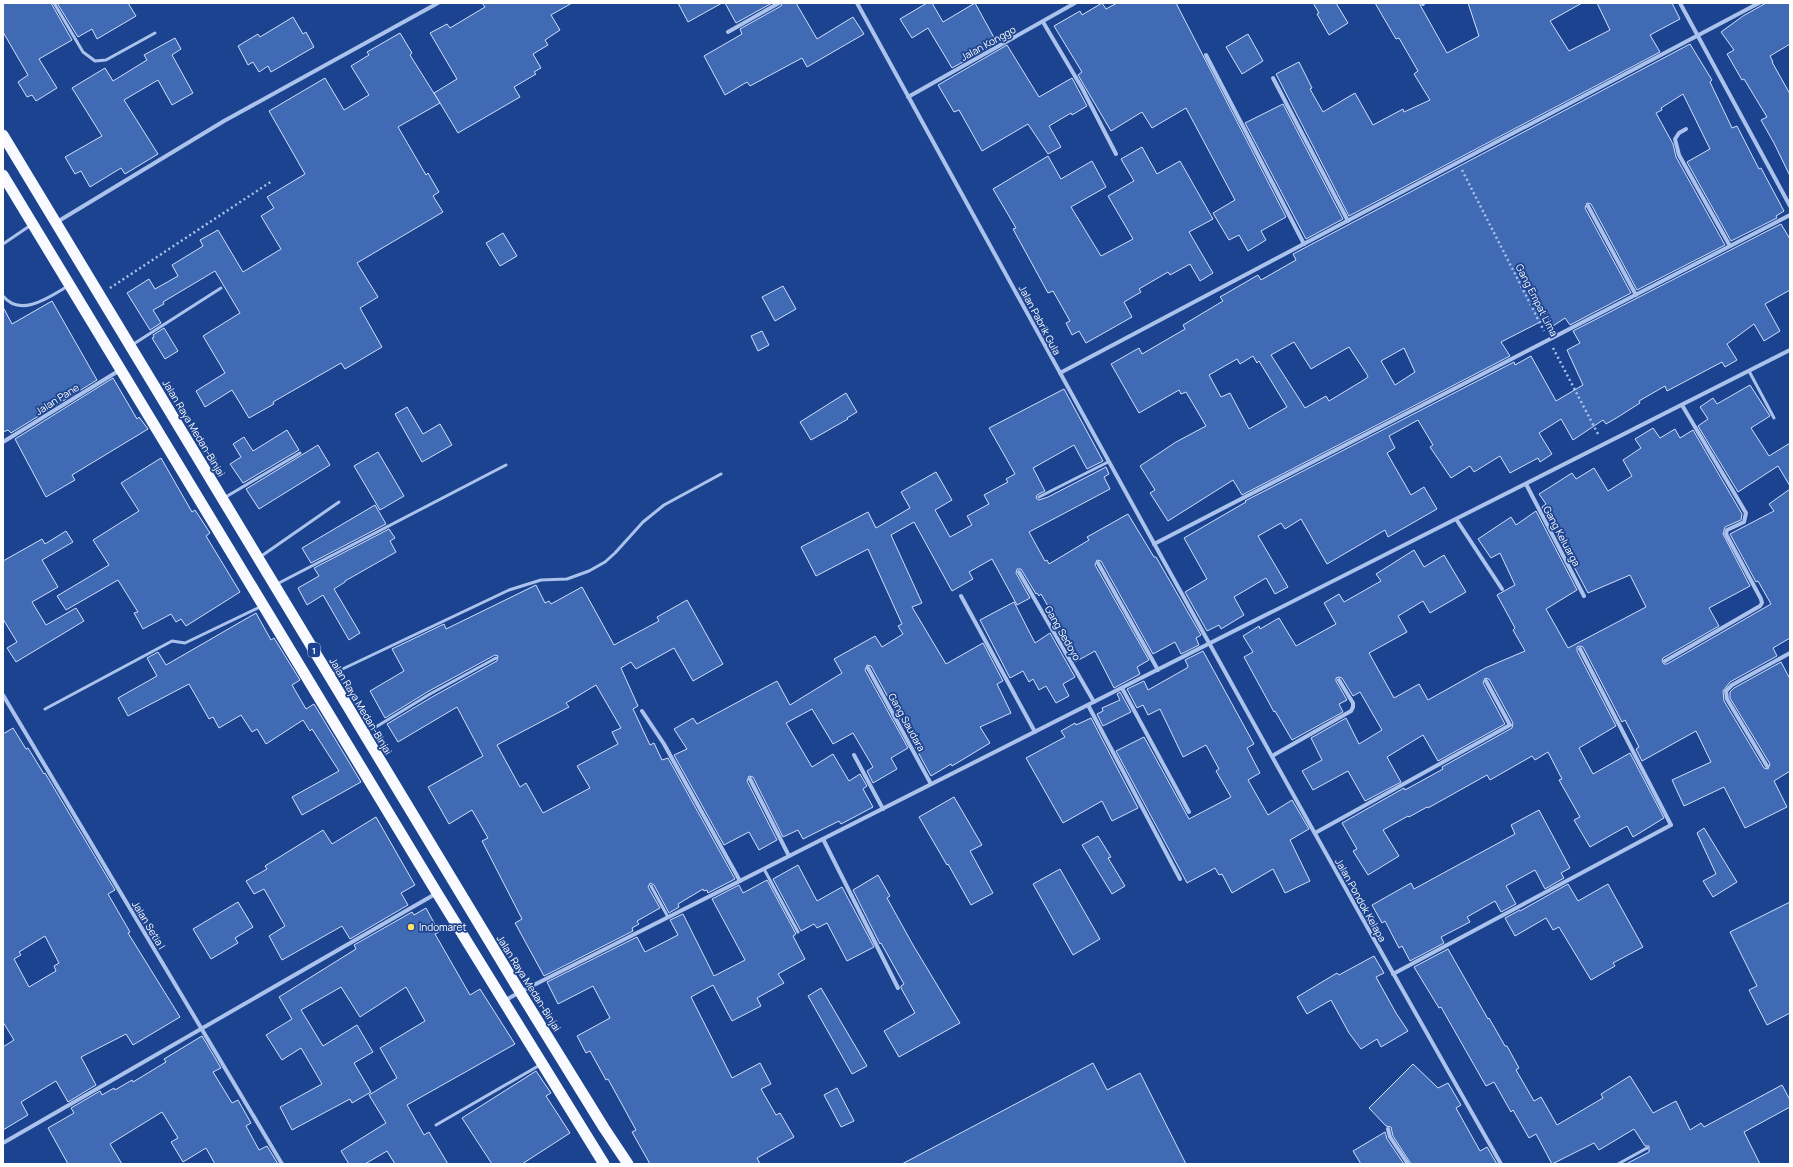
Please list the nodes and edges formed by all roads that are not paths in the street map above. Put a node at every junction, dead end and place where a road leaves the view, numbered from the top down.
1 (54, 3) edge
2 (438, 3) edge
3 (779, 3) edge
4 (857, 3) edge
5 (1680, 3) edge
6 (1759, 3) edge
7 (1073, 4) edge
8 (1043, 22) junction
9 (728, 32) dead end
10 (154, 33) dead end
11 (1698, 36) junction
12 (1206, 55) dead end
13 (1273, 78) dead end
14 (908, 97) junction
15 (1686, 129) dead end
16 (3, 134) edge
17 (1116, 154) dead end
18 (3, 175) edge
19 (1588, 206) dead end
20 (1790, 206) edge
21 (1790, 215) edge
22 (1348, 221) junction
23 (56, 223) junction
24 (33, 224) junction
25 (3, 244) edge
26 (1304, 244) junction
27 (1730, 246) junction
28 (69, 285) junction
29 (221, 288) dead end
30 (1636, 295) junction
31 (3, 296) edge
32 (130, 346) junction
33 (1790, 350) edge
34 (120, 370) junction
35 (1749, 371) junction
36 (1060, 373) junction
37 (1682, 405) junction
38 (1774, 418) dead end
39 (3, 442) edge
40 (300, 453) dead end
41 (1108, 462) junction
42 (506, 465) dead end
43 (720, 474) dead end
44 (1526, 484) junction
45 (1039, 497) dead end
46 (223, 499) junction
47 (339, 502) dead end
48 (1456, 519) junction
49 (1154, 544) junction
50 (258, 558) junction
51 (1098, 563) dead end
52 (1019, 572) dead end
53 (275, 586) junction
54 (1502, 588) dead end
55 (961, 596) dead end
56 (1584, 596) dead end
57 (263, 606) junction
58 (1210, 644) junction
59 (1580, 649) dead end
60 (1790, 653) edge
61 (496, 658) dead end
62 (1665, 661) dead end
63 (868, 668) dead end
64 (1158, 670) junction
65 (329, 675) junction
66 (1339, 680) dead end
67 (1486, 681) dead end
68 (1122, 688) junction
69 (3, 695) edge
70 (1094, 702) junction
71 (1088, 705) junction
72 (45, 709) dead end
73 (642, 711) dead end
74 (1035, 732) junction
75 (364, 734) junction
76 (854, 755) dead end
77 (1272, 756) junction
78 (1767, 766) dead end
79 (750, 779) dead end
80 (931, 784) junction
81 (883, 809) junction
82 (1189, 812) dead end
83 (1315, 833) junction
84 (823, 839) junction
85 (789, 856) junction
86 (764, 868) junction
87 (1180, 879) dead end
88 (740, 881) junction
89 (651, 886) dead end
90 (437, 893) junction
91 (668, 917) junction
92 (798, 932) dead end
93 (1393, 974) junction
94 (898, 988) dead end
95 (520, 992) junction
96 (504, 1001) junction
97 (201, 1028) junction
98 (543, 1063) junction
99 (436, 1125) dead end
100 (1388, 1129) dead end
101 (3, 1143) edge
102 (1647, 1148) dead end
103 (282, 1164) edge
104 (604, 1164) edge
105 (628, 1164) edge
106 (1408, 1164) edge
107 (1501, 1164) edge
108 (1618, 1164) edge

1 - 10 lane
2 - 23 street
3 - 9 street
4 - 14 street, Jalan Pabrik Gula
5 - 11 street
6 - 11 street
7 - 8 street, Jalan Konggo
8 - 14 street, Jalan Konggo
8 - 17 street
11 - 20 street
11 - 22 street
12 - 26 street
13 - 22 street
14 - 36 street, Jalan Pabrik Gula
15 - 27 street
16 - 23 highway, Jalan Raya Medan-Binjai / 1
18 - 24 highway, 1
19 - 30 street
21 - 27 street
22 - 26 street
23 - 32 highway, Jalan Raya Medan-Binjai / 1
24 - 25 lane
24 - 28 highway, 1
26 - 36 street
27 - 30 street
28 - 31 lane
28 - 34 highway, 1
29 - 32 lane
30 - 49 street
32 - 46 highway, Jalan Raya Medan-Binjai / 1
33 - 35 street
34 - 39 street, Jalan Pane
34 - 57 highway, 1
35 - 37 street
35 - 38 lane
36 - 41 street, Jalan Pabrik Gula
37 - 44 street
37 - 62 street
40 - 46 lane
41 - 45 lane
41 - 49 street, Jalan Pabrik Gula
42 - 53 lane
43 - 65 lane
44 - 48 street
44 - 56 street, Gang Keluarga
46 - 50 highway, Jalan Raya Medan-Binjai / 1
47 - 50 lane
48 - 54 street
48 - 58 street
49 - 58 street, Jalan Pabrik Gula
50 - 53 highway, Jalan Raya Medan-Binjai / 1
51 - 64 street
52 - 70 street, Gang Sedoyo
53 - 65 highway, Jalan Raya Medan-Binjai / 1
55 - 74 street
57 - 72 lane
57 - 90 highway, 1
58 - 64 street
58 - 77 street, Jalan Pondok Kelapa
59 - 93 street
60 - 78 street
61 - 75 lane
63 - 80 street, Gang Saudara
64 - 68 street
65 - 75 highway, Jalan Raya Medan-Binjai / 1
66 - 77 street
67 - 83 street
68 - 70 street
68 - 82 street
69 - 97 street, Jalan Setia I
70 - 71 street
71 - 74 street
71 - 87 street
73 - 88 street
74 - 80 street
75 - 95 highway, Jalan Raya Medan-Binjai / 1
76 - 81 street
77 - 83 street, Jalan Pondok Kelapa
79 - 85 street
80 - 81 street
81 - 84 street
83 - 93 street, Jalan Pondok Kelapa
84 - 85 street
84 - 94 street
85 - 86 street
86 - 88 street
86 - 92 lane
88 - 91 street
89 - 91 lane
90 - 96 highway, 1
90 - 97 street
91 - 95 street
93 - 107 street, Jalan Pondok Kelapa
95 - 96 street
95 - 105 highway, Jalan Raya Medan-Binjai / 1
96 - 98 highway, 1
97 - 101 street
97 - 103 street, Jalan Setia I
98 - 99 lane
98 - 104 highway, 1
100 - 106 street
102 - 108 lane

